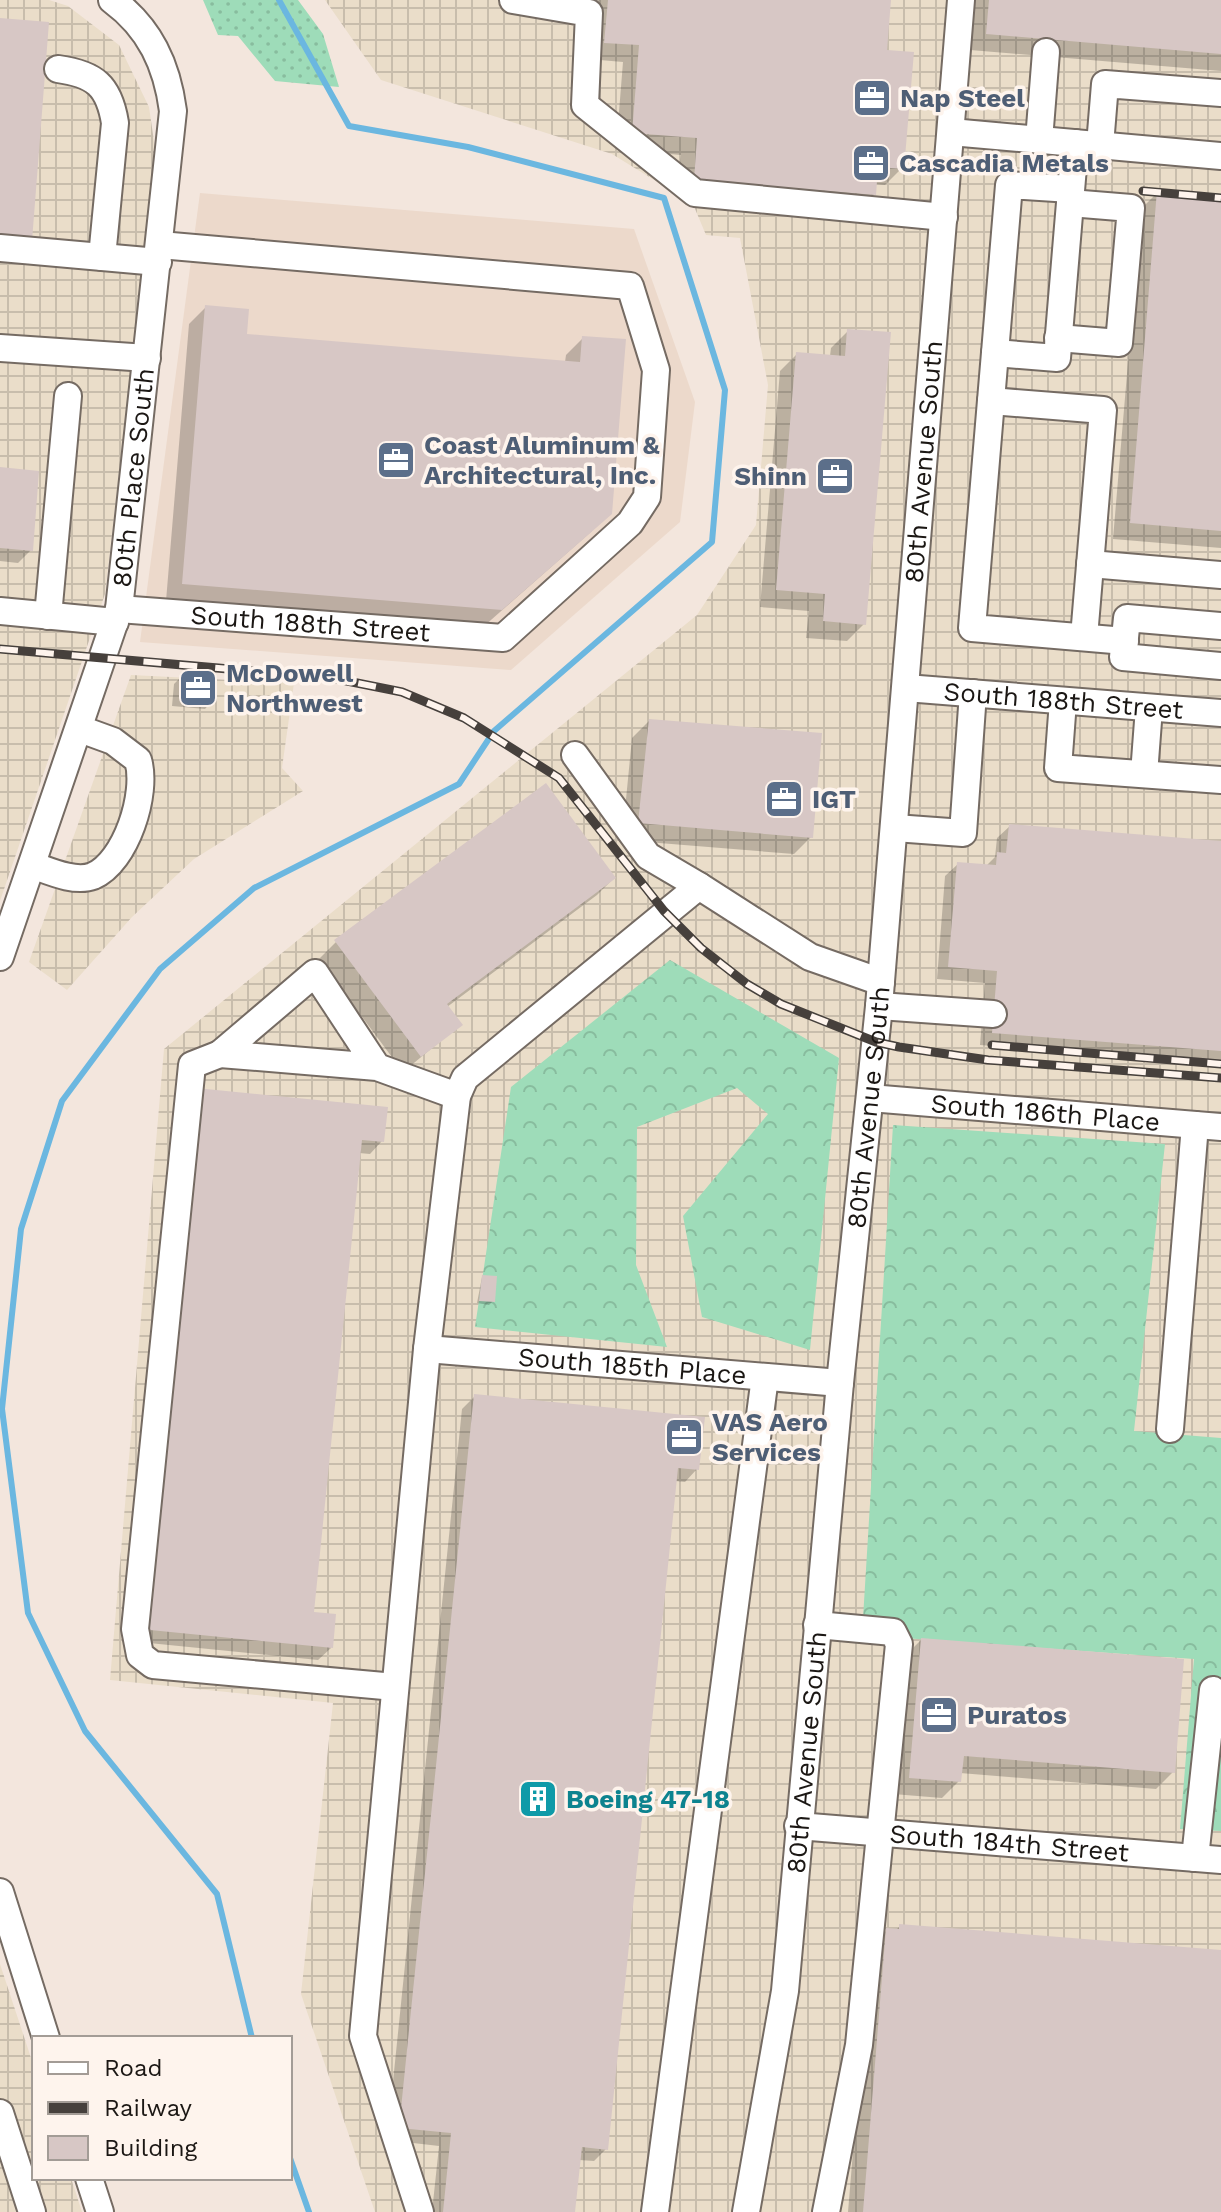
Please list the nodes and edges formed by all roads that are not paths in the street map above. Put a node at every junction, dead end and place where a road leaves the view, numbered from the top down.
1 (112, 0) edge
2 (961, 0) edge
3 (523, 1) edge
4 (1046, 52) dead end
5 (58, 69) dead end
6 (1221, 93) edge
7 (951, 132) junction
8 (1039, 140) junction
9 (1088, 144) junction
10 (1221, 156) edge
11 (1070, 196) junction
12 (944, 217) junction
13 (0, 248) edge
14 (159, 253) junction
15 (102, 257) junction
16 (1058, 338) junction
17 (0, 348) edge
18 (995, 353) junction
19 (147, 358) junction
20 (68, 396) dead end
21 (991, 401) junction
22 (1090, 564) junction
23 (1221, 575) edge
24 (0, 611) edge
25 (48, 616) junction
26 (117, 616) junction
27 (1221, 626) edge
28 (1084, 637) junction
29 (1125, 641) junction
30 (1221, 666) edge
31 (906, 688) junction
32 (973, 693) junction
33 (1063, 701) junction
34 (1149, 708) junction
35 (1221, 713) edge
36 (80, 729) junction
37 (575, 755) dead end
38 (1144, 774) junction
39 (1221, 780) edge
40 (895, 828) junction
41 (32, 865) junction
42 (699, 886) junction
43 (0, 957) edge
44 (880, 994) junction
45 (993, 1014) dead end
46 (220, 1054) junction
47 (377, 1067) junction
48 (457, 1096) junction
49 (870, 1098) junction
50 (1195, 1125) junction
51 (1221, 1127) edge
52 (427, 1349) junction
53 (765, 1377) junction
54 (840, 1383) junction
55 (1170, 1429) dead end
56 (817, 1625) junction
57 (395, 1687) junction
58 (1213, 1690) dead end
59 (798, 1826) junction
60 (881, 1832) junction
61 (1208, 1859) edge
62 (0, 1892) edge
63 (45, 2036) edge
64 (0, 2113) edge
65 (90, 2180) edge
66 (32, 2212) edge
67 (100, 2212) edge
68 (420, 2212) edge
69 (655, 2212) edge
70 (746, 2212) edge
71 (826, 2212) edge

1 - 14 street, 80th Place South
2 - 7 street, 80th Avenue South
3 - 12 street
4 - 8 street
5 - 15 street
6 - 9 street
7 - 8 street
7 - 12 street, 80th Avenue South
8 - 9 street
9 - 10 street
9 - 11 street
11 - 16 street
11 - 16 street
11 - 18 street
12 - 31 street, 80th Avenue South
13 - 15 street
14 - 15 street
14 - 19 street, 80th Place South
14 - 26 street, South 188th Street
16 - 18 street
17 - 19 street
18 - 21 street
19 - 26 street, 80th Place South
20 - 25 street
21 - 22 street
21 - 28 street
22 - 23 street
22 - 28 street
24 - 25 street, South 188th Street
25 - 26 street, South 188th Street
26 - 36 street, 80th Place South
27 - 29 street
28 - 29 street
29 - 30 street
31 - 32 street, South 188th Street
31 - 40 street, 80th Avenue South
32 - 33 street, South 188th Street
32 - 40 street
33 - 34 street, South 188th Street
33 - 38 street
34 - 35 street, South 188th Street
34 - 38 street
36 - 41 street, 80th Place South
36 - 41 street
37 - 42 street
38 - 39 street
40 - 44 street, 80th Avenue South
41 - 43 street, 80th Place South
42 - 44 street
42 - 48 street
44 - 45 street
44 - 49 street, 80th Avenue South
46 - 47 street
46 - 47 street
46 - 57 street
47 - 48 street
48 - 52 street
49 - 50 street, South 186th Place
49 - 54 street, 80th Avenue South
50 - 51 street, South 186th Place
50 - 55 street
52 - 53 street, South 185th Place
52 - 57 street
53 - 54 street, South 185th Place
53 - 69 street
54 - 56 street, 80th Avenue South
56 - 59 street, 80th Avenue South
56 - 60 street
57 - 68 street
58 - 61 street
59 - 60 street, South 184th Street
59 - 70 street, 80th Avenue South
60 - 61 street, South 184th Street
60 - 71 street
62 - 63 street
64 - 66 street
65 - 67 street

